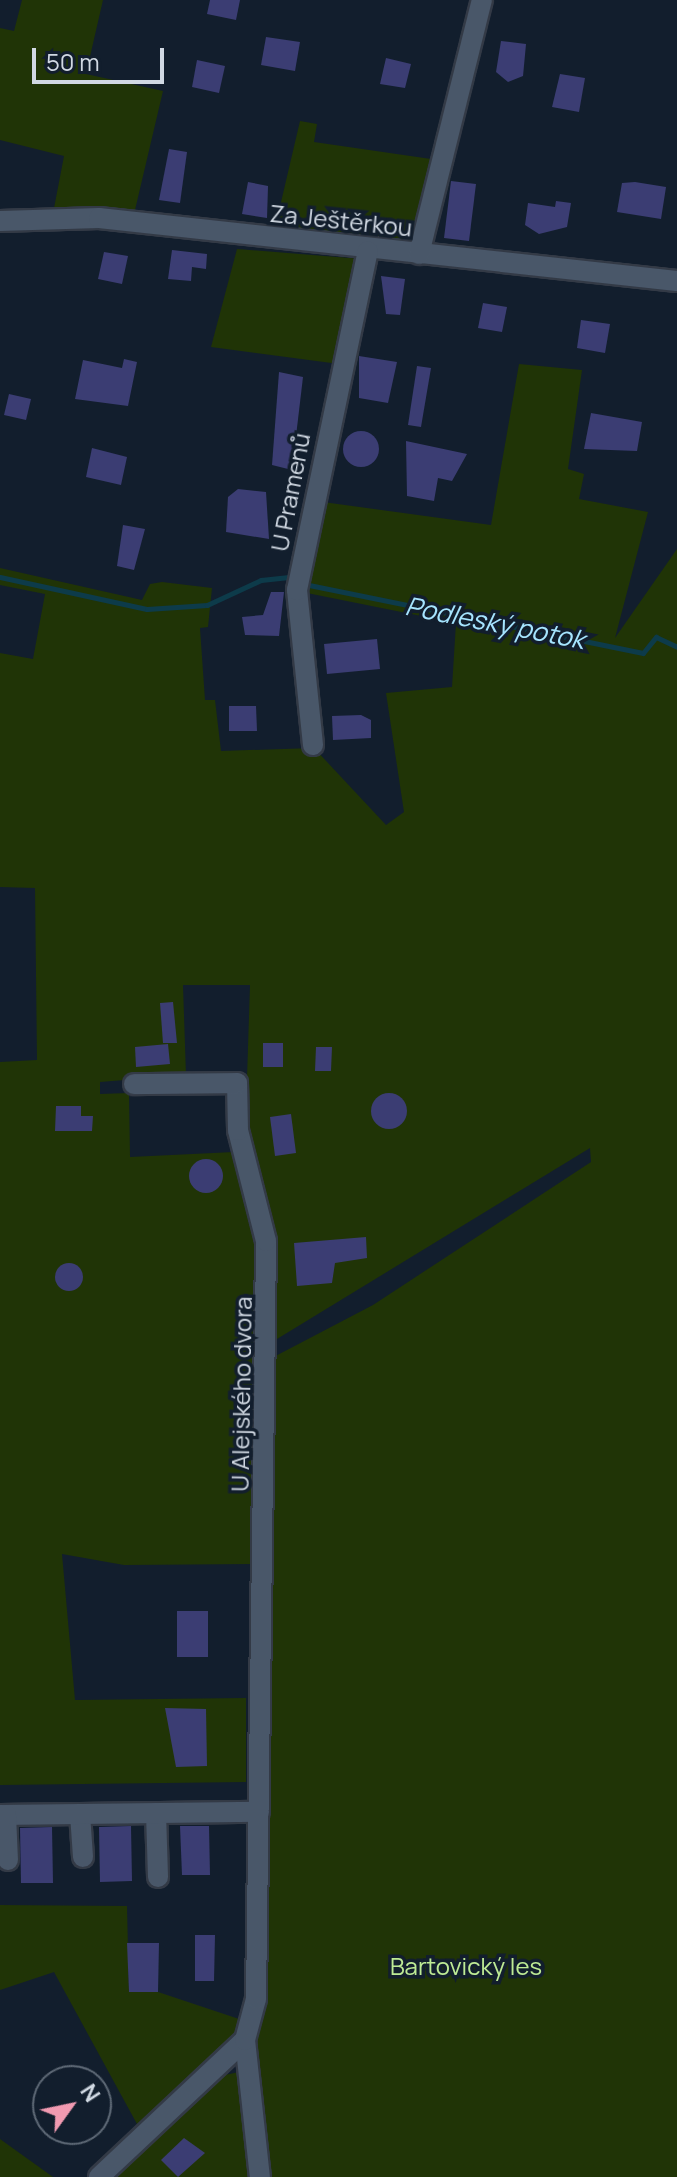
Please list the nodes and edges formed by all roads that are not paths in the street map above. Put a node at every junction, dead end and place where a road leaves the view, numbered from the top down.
1 (482, 0) edge
2 (0, 221) edge
3 (368, 251) junction
4 (419, 254) junction
5 (677, 281) edge
6 (313, 745) dead end
7 (134, 1084) dead end
8 (259, 1812) junction
9 (156, 1813) junction
10 (80, 1814) junction
11 (3, 1815) edge
12 (83, 1857) dead end
13 (8, 1860) dead end
14 (158, 1877) dead end
15 (245, 2040) junction
16 (99, 2177) edge
17 (260, 2177) edge

1 - 4 street
2 - 3 street, Za Ještěrkou
3 - 4 street, Za Ještěrkou
3 - 6 street, U Pramenů
4 - 5 street, Za Ještěrkou
7 - 8 street, U Alejského dvora
8 - 9 street
8 - 15 street, U Alejského dvora
9 - 10 street
9 - 14 street
10 - 11 street
10 - 12 street
11 - 13 street
15 - 16 street
15 - 17 street, U Alejského dvora

